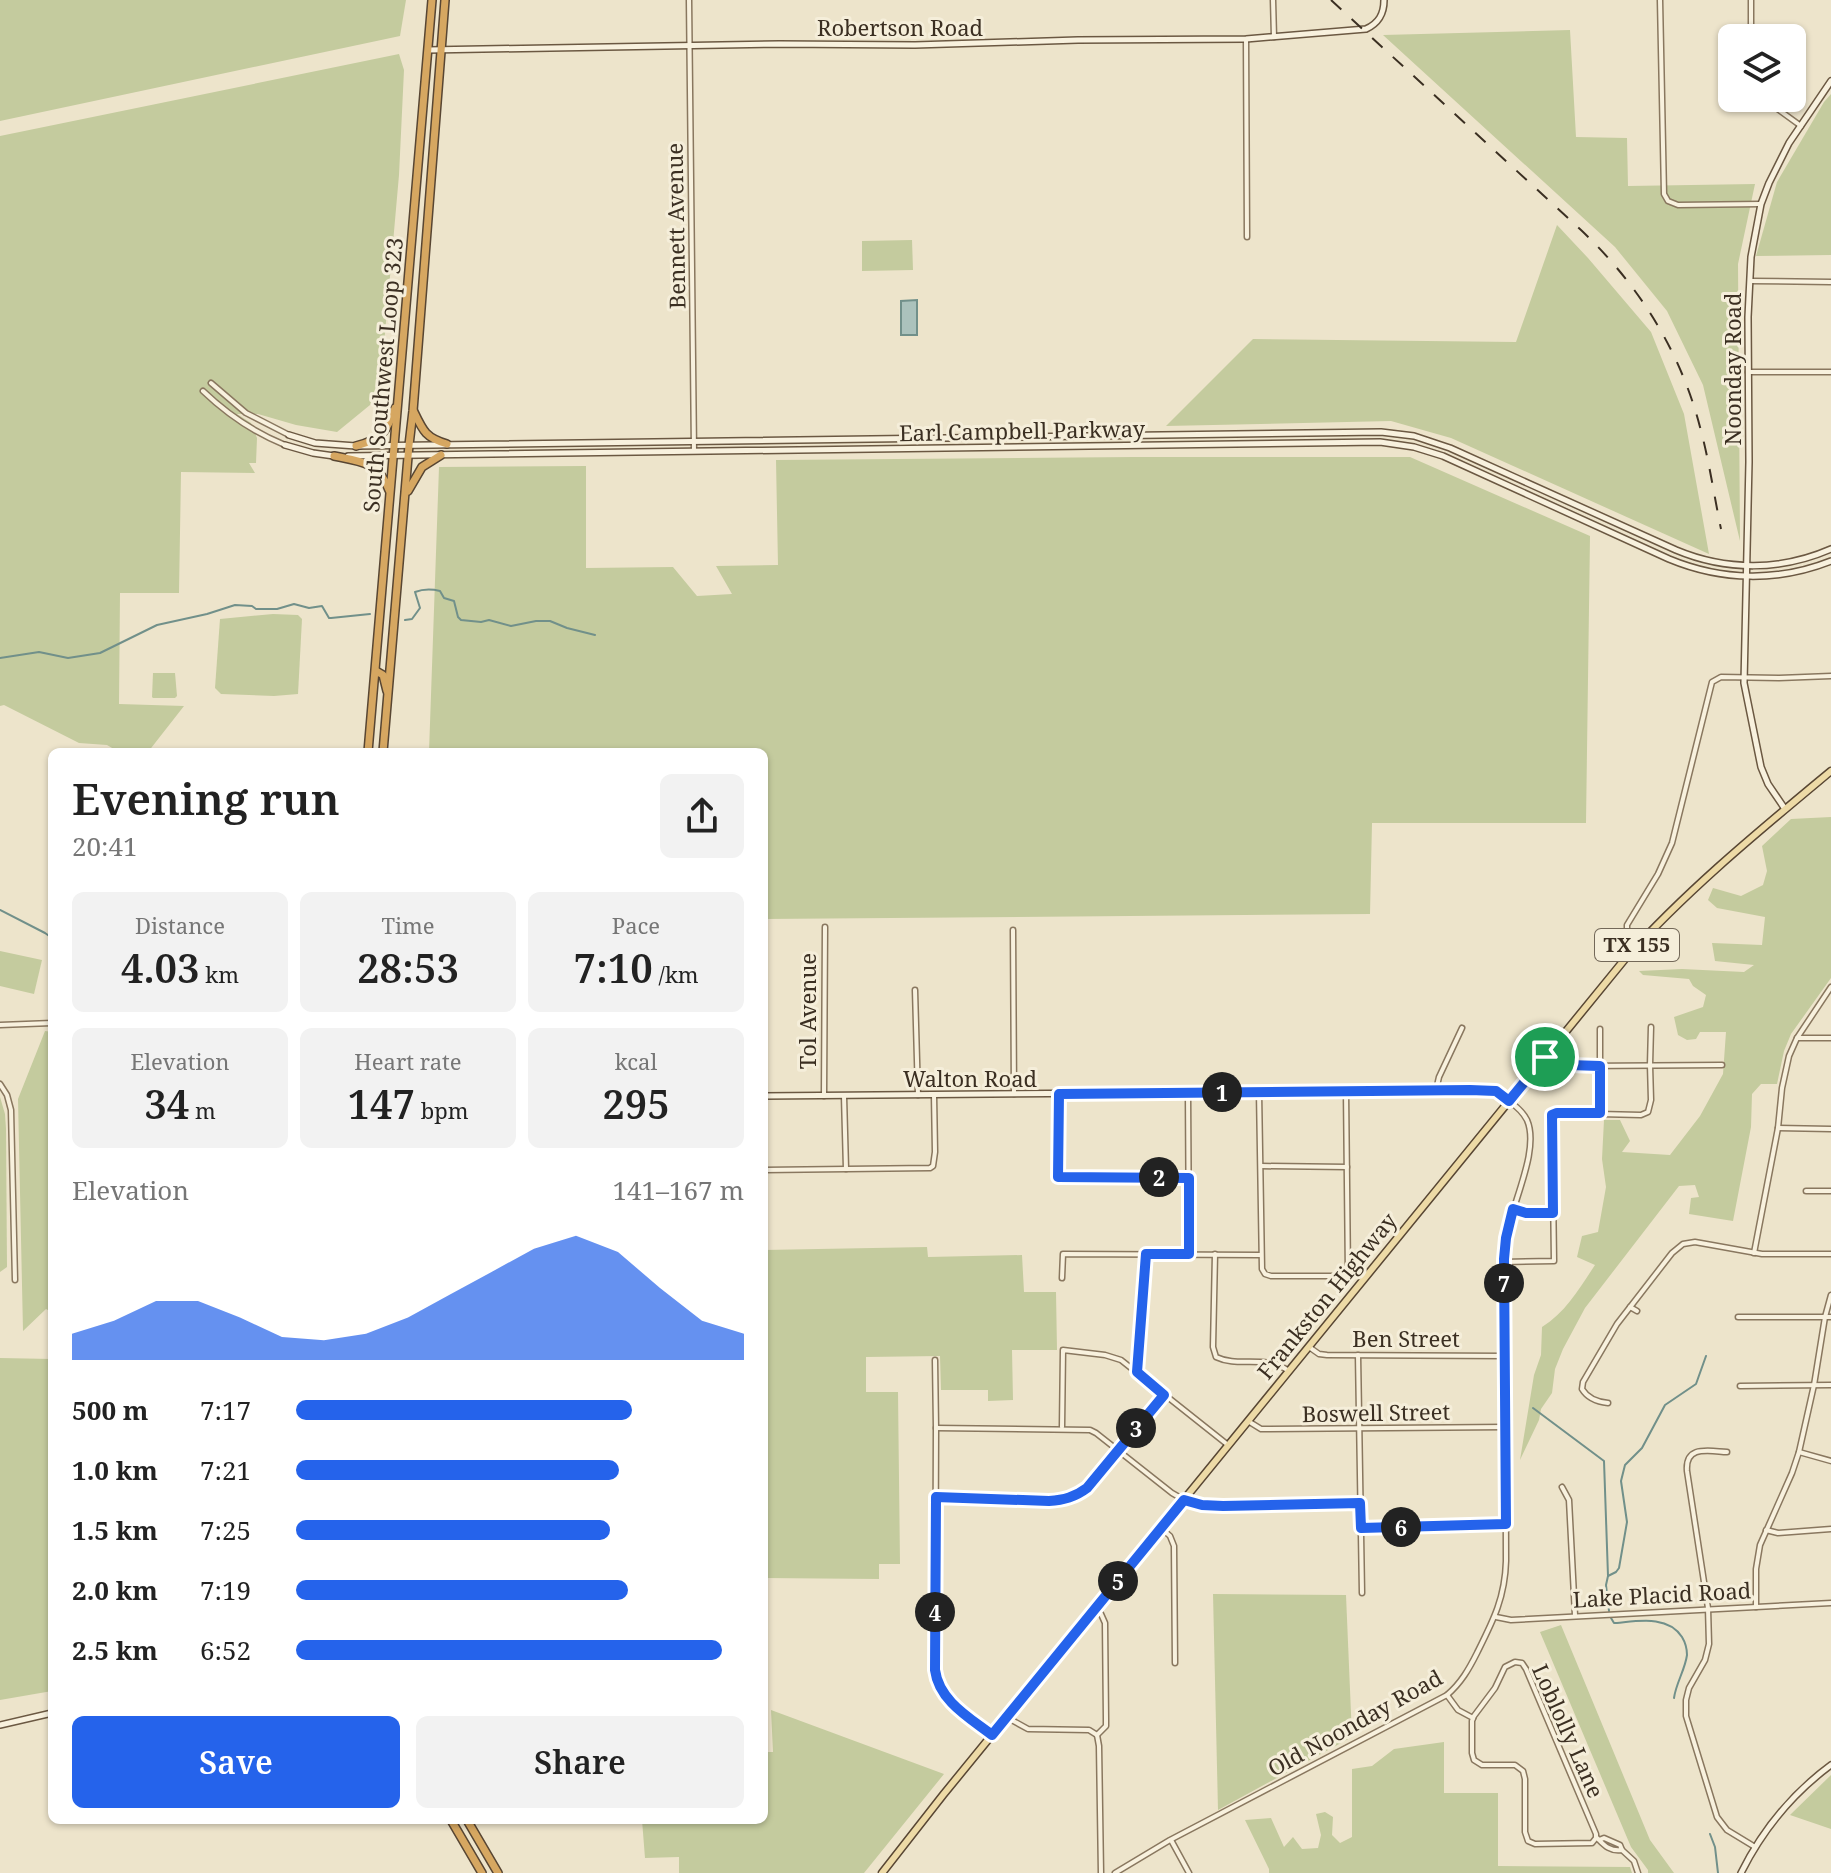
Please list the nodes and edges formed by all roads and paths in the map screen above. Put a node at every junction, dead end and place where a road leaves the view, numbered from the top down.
1 (432, 0) edge
2 (445, 0) edge
3 (689, 0) edge
4 (1273, 0) edge
5 (1384, 0) edge
6 (1660, 0) edge
7 (1751, 0) edge
8 (1751, 24) edge
9 (1274, 37) junction
10 (1246, 39) junction
11 (690, 46) junction
12 (428, 50) junction
13 (441, 50) junction
14 (1831, 81) edge
15 (1782, 112) edge
16 (1801, 126) junction
17 (1761, 204) junction
18 (1247, 237) dead end
19 (1750, 281) junction
20 (1831, 282) edge
21 (1748, 372) junction
22 (1831, 372) edge
23 (211, 383) dead end
24 (203, 391) dead end
25 (399, 398) junction
26 (413, 411) junction
27 (1381, 432) junction
28 (289, 435) joint
29 (1037, 436) junction
30 (694, 441) junction
31 (1380, 442) junction
32 (447, 444) junction
33 (285, 445) joint
34 (394, 445) junction
35 (409, 445) junction
36 (356, 446) junction
37 (1037, 447) junction
38 (694, 451) junction
39 (393, 455) junction
40 (408, 455) junction
41 (441, 455) junction
42 (334, 456) junction
43 (405, 496) junction
44 (391, 499) junction
45 (1831, 549) edge
46 (1831, 561) edge
47 (1747, 566) junction
48 (1746, 577) junction
49 (376, 671) junction
50 (1744, 676) junction
51 (1831, 676) edge
52 (389, 697) junction
53 (368, 748) edge
54 (383, 748) edge
55 (1831, 771) edge
56 (1785, 809) junction
57 (825, 927) dead end
58 (1013, 930) dead end
59 (1636, 947) junction
60 (1831, 987) edge
61 (915, 990) dead end
62 (48, 1023) edge
63 (0, 1025) edge
64 (1651, 1027) dead end
65 (1462, 1028) dead end
66 (1600, 1029) dead end
67 (1797, 1038) junction
68 (1831, 1038) edge
69 (1545, 1057) junction
70 (1650, 1065) junction
71 (1722, 1065) dead end
72 (1600, 1066) junction
73 (0, 1084) edge
74 (1436, 1090) junction
75 (1346, 1091) junction
76 (1259, 1092) junction
77 (1188, 1093) junction
78 (1014, 1094) junction
79 (1059, 1094) junction
80 (918, 1095) junction
81 (934, 1095) junction
82 (768, 1096) edge
83 (824, 1096) junction
84 (844, 1096) junction
85 (1509, 1101) junction
86 (1600, 1113) junction
87 (1778, 1128) junction
88 (1831, 1129) edge
89 (1260, 1166) junction
90 (1347, 1167) junction
91 (768, 1170) edge
92 (846, 1170) junction
93 (1189, 1178) junction
94 (1806, 1191) dead end
95 (1831, 1191) edge
96 (1513, 1209) junction
97 (1553, 1213) junction
98 (1754, 1253) junction
99 (1146, 1254) junction
100 (1189, 1254) junction
101 (1215, 1254) junction
102 (1831, 1254) edge
103 (1260, 1255) junction
104 (1504, 1262) junction
105 (1062, 1278) dead end
106 (15, 1280) dead end
107 (1831, 1295) edge
108 (1630, 1307) junction
109 (1637, 1311) dead end
110 (1738, 1317) dead end
111 (1828, 1317) edge
112 (1308, 1347) junction
113 (1358, 1355) junction
114 (1505, 1356) junction
115 (935, 1360) dead end
116 (1289, 1371) junction
117 (1137, 1372) junction
118 (1814, 1385) junction
119 (1831, 1385) edge
120 (1740, 1386) dead end
121 (1164, 1395) junction
122 (1608, 1403) dead end
123 (1248, 1421) junction
124 (1506, 1427) junction
125 (936, 1428) junction
126 (1062, 1428) junction
127 (1359, 1429) junction
128 (1228, 1445) junction
129 (1118, 1450) junction
130 (1727, 1452) dead end
131 (1799, 1452) junction
132 (1831, 1461) edge
133 (1562, 1487) dead end
134 (936, 1497) junction
135 (1184, 1500) junction
136 (1360, 1503) junction
137 (1506, 1524) junction
138 (1161, 1528) junction
139 (1361, 1528) junction
140 (1831, 1529) edge
141 (1766, 1530) junction
142 (1362, 1593) dead end
143 (1831, 1603) edge
144 (1756, 1607) junction
145 (1708, 1608) junction
146 (1095, 1609) junction
147 (1575, 1615) junction
148 (1496, 1617) junction
149 (1175, 1663) dead end
150 (1447, 1695) junction
151 (48, 1714) edge
152 (1006, 1717) junction
153 (1473, 1718) junction
154 (0, 1725) edge
155 (992, 1735) junction
156 (1097, 1735) junction
157 (1831, 1765) edge
158 (453, 1824) edge
159 (469, 1824) edge
160 (472, 1830) junction
161 (458, 1833) junction
162 (1598, 1839) junction
163 (1170, 1840) junction
164 (1755, 1847) junction
165 (482, 1873) edge
166 (498, 1873) edge
167 (882, 1873) edge
168 (1101, 1873) edge
169 (1115, 1873) edge
170 (1189, 1873) edge
171 (1638, 1873) edge
172 (1741, 1873) edge

1 - 12 highway, South Southwest Loop 323
2 - 13 highway, South Southwest Loop 323
3 - 11 street, Bennett Avenue
4 - 9 street
5 - 9 main road, Robertson Road
6 - 17 street
7 - 8 street
9 - 10 main road, Robertson Road
10 - 11 main road, Robertson Road
10 - 18 street
11 - 13 main road, Robertson Road
11 - 30 street, Bennett Avenue
12 - 13 main road, Robertson Road
12 - 25 highway, South Southwest Loop 323
13 - 26 highway, South Southwest Loop 323
14 - 16 main road, Noonday Road
15 - 16 street
16 - 17 main road, Noonday Road
17 - 19 main road, Noonday Road
19 - 20 street
19 - 21 main road, Noonday Road
21 - 22 street
21 - 47 main road, Noonday Road
23 - 28 street, Earl Campbell Parkway
24 - 33 street, Earl Campbell Parkway
25 - 34 highway, South Southwest Loop 323
25 - 36 highway
26 - 32 highway
26 - 35 highway, South Southwest Loop 323
27 - 29 main road, Earl Campbell Parkway
27 - 31 main road
27 - 47 main road, Earl Campbell Parkway
28 - 36 main road, Earl Campbell Parkway
29 - 30 main road, Earl Campbell Parkway
29 - 37 main road
30 - 32 main road, Earl Campbell Parkway
30 - 38 street, Bennett Avenue
31 - 37 main road, Earl Campbell Parkway
31 - 48 main road, Earl Campbell Parkway
32 - 35 main road, Earl Campbell Parkway
33 - 42 main road, Earl Campbell Parkway
34 - 35 main road, Earl Campbell Parkway
34 - 36 main road, Earl Campbell Parkway
34 - 39 highway, South Southwest Loop 323
35 - 40 highway, South Southwest Loop 323
37 - 38 main road, Earl Campbell Parkway
38 - 41 main road, Earl Campbell Parkway
39 - 40 main road, Earl Campbell Parkway
39 - 42 main road, Earl Campbell Parkway
39 - 44 highway, South Southwest Loop 323
40 - 41 main road, Earl Campbell Parkway
40 - 43 highway, South Southwest Loop 323
41 - 43 highway
42 - 44 highway
43 - 52 highway, South Southwest Loop 323
44 - 49 highway, South Southwest Loop 323
45 - 47 main road, Earl Campbell Parkway
46 - 48 main road, Earl Campbell Parkway
47 - 48 main road, Noonday Road
48 - 50 main road, Noonday Road
49 - 52 highway
49 - 53 highway, South Southwest Loop 323
50 - 51 street
50 - 56 main road, Noonday Road
50 - 59 street
52 - 54 highway, South Southwest Loop 323
55 - 56 main road, Frankston Highway / TX 155
56 - 59 main road, Frankston Highway / TX 155
57 - 83 street, Tol Avenue
58 - 78 street
59 - 69 main road, Frankston Highway / TX 155
60 - 67 street
61 - 80 street
62 - 63 street
64 - 70 street
65 - 74 street
66 - 72 street
67 - 68 street
67 - 87 street
69 - 72 street
69 - 85 main road, Frankston Highway / TX 155
70 - 71 street
70 - 72 street
70 - 86 street
72 - 86 street
73 - 106 street
74 - 75 main road, Walton Road
74 - 85 main road, Walton Road
75 - 76 main road, Walton Road
75 - 90 street
76 - 77 main road, Walton Road
76 - 89 street
77 - 79 main road, Walton Road
77 - 93 street
78 - 79 main road, Walton Road
78 - 81 main road, Walton Road
79 - 93 street
80 - 81 main road, Walton Road
80 - 84 main road, Walton Road
81 - 92 street
82 - 83 main road, Walton Road
83 - 84 main road, Walton Road
84 - 92 street
85 - 96 street, Old Noonday Road
85 - 112 main road, Frankston Highway / TX 155
86 - 97 street
87 - 88 street
87 - 98 street
89 - 90 street
89 - 103 street
90 - 103 street
91 - 92 street
93 - 100 street
94 - 95 street
96 - 97 street
96 - 104 street, Old Noonday Road
97 - 104 street
98 - 102 street
98 - 108 street
99 - 100 street
99 - 105 street
99 - 117 street
100 - 101 street
101 - 103 street
101 - 116 street
104 - 114 street, Old Noonday Road
107 - 111 street
108 - 109 street
108 - 122 street
110 - 111 street
111 - 118 street
112 - 113 street, Ben Street
112 - 116 main road, Frankston Highway / TX 155
113 - 114 street, Ben Street
113 - 127 street
114 - 124 street, Old Noonday Road
115 - 125 street
116 - 123 main road, Frankston Highway / TX 155
117 - 121 street
117 - 126 street
118 - 119 street
118 - 120 street
118 - 131 street
121 - 128 street
121 - 129 street
123 - 127 street, Boswell Street
123 - 128 main road, Frankston Highway / TX 155
124 - 127 street, Boswell Street
124 - 137 street, Old Noonday Road
125 - 126 street
125 - 134 street
126 - 129 street
127 - 136 street
128 - 135 main road, Frankston Highway / TX 155
129 - 134 street
129 - 135 street
130 - 145 street
131 - 132 street
131 - 141 street
133 - 147 street
134 - 155 street
135 - 136 street
135 - 138 main road, Frankston Highway / TX 155
136 - 139 street
137 - 139 street
137 - 148 street, Old Noonday Road
138 - 146 main road, Frankston Highway / TX 155
138 - 149 street
139 - 142 street
140 - 141 street
141 - 144 street
143 - 144 street, Lake Placid Road
144 - 145 street, Lake Placid Road
145 - 147 street, Lake Placid Road
145 - 164 street
146 - 152 main road, Frankston Highway / TX 155
146 - 156 street
147 - 148 street, Lake Placid Road
148 - 150 street, Old Noonday Road
150 - 153 street
150 - 163 street, Old Noonday Road
151 - 154 main road
152 - 155 main road, Frankston Highway / TX 155
152 - 156 street
153 - 162 street
153 - 162 street, Loblolly Lane
155 - 167 main road, Frankston Highway / TX 155
156 - 168 street
157 - 164 main road
158 - 161 highway
159 - 160 highway
160 - 161 highway
160 - 166 highway
161 - 165 highway
162 - 171 street
163 - 169 street, Old Noonday Road
163 - 170 street
164 - 172 main road

